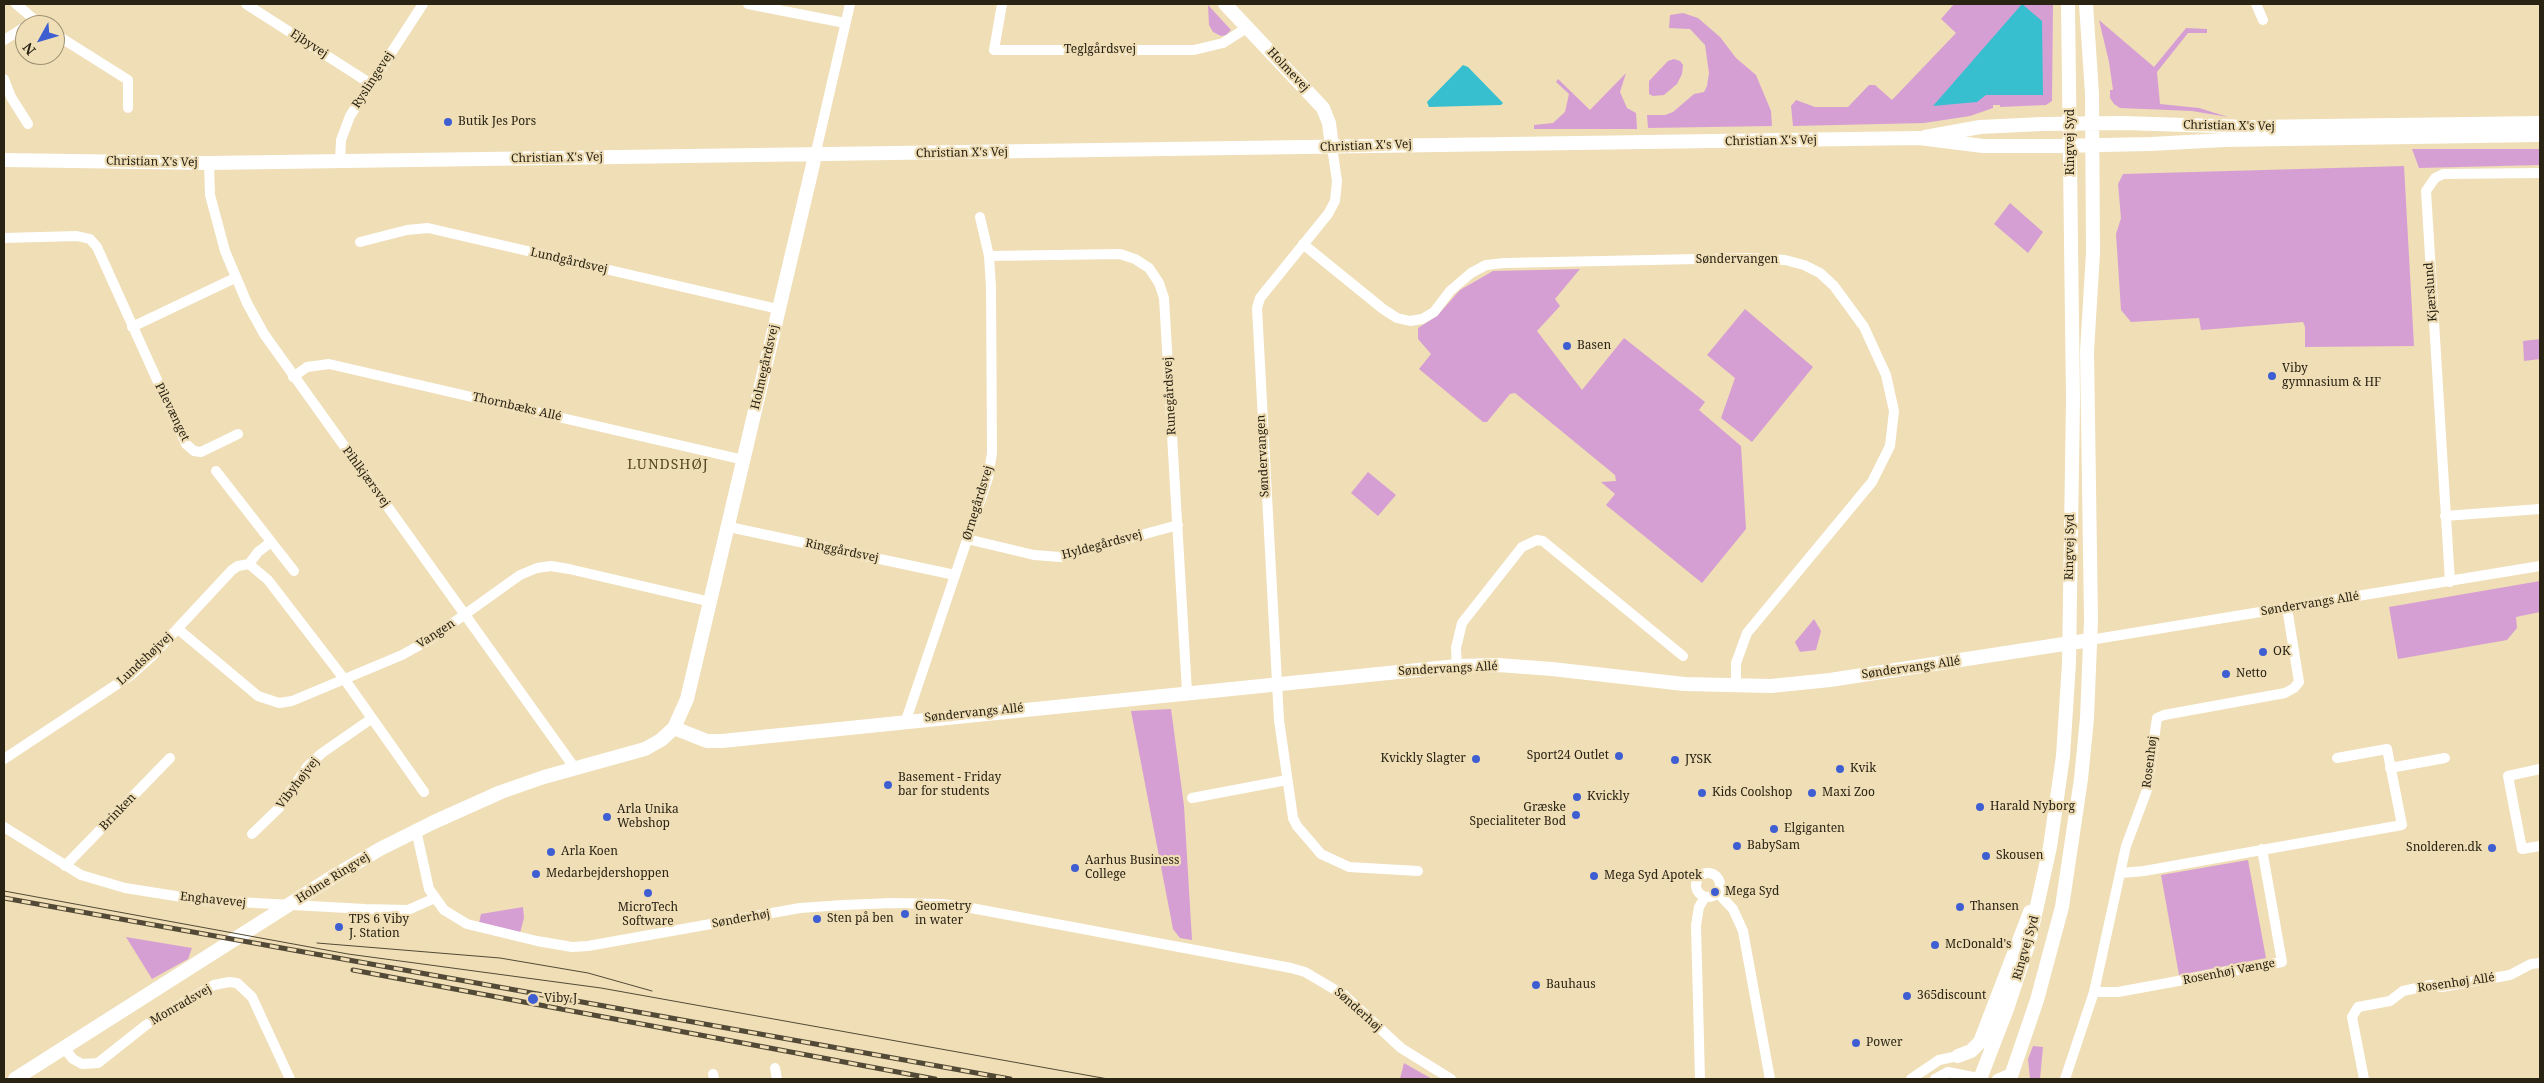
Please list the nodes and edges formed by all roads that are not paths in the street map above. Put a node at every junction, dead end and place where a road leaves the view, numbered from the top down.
1 (16, 4) edge
2 (246, 4) edge
3 (422, 4) edge
4 (748, 4) edge
5 (850, 4) edge
6 (1002, 4) edge
7 (1225, 4) edge
8 (2068, 4) edge
9 (2084, 4) edge
10 (2256, 4) edge
11 (23, 15) edge
12 (2263, 20) dead end
13 (845, 23) junction
14 (1248, 27) junction
15 (15, 33) edge
16 (4, 40) edge
17 (65, 40) edge
18 (4, 79) edge
19 (370, 84) junction
20 (128, 108) dead end
21 (2540, 123) edge
22 (28, 124) dead end
23 (2070, 124) junction
24 (2092, 124) junction
25 (2540, 135) edge
26 (1919, 138) junction
27 (2070, 145) junction
28 (2092, 145) junction
29 (1332, 147) junction
30 (815, 156) junction
31 (4, 160) edge
32 (340, 162) junction
33 (209, 163) junction
34 (2540, 173) edge
35 (980, 217) dead end
36 (4, 238) edge
37 (360, 242) dead end
38 (1304, 244) junction
39 (989, 256) junction
40 (235, 278) junction
41 (778, 309) junction
42 (132, 327) junction
43 (293, 377) junction
44 (238, 434) dead end
45 (744, 460) junction
46 (216, 471) dead end
47 (2540, 509) edge
48 (2446, 516) junction
49 (1178, 525) junction
50 (729, 527) junction
51 (968, 539) junction
52 (271, 542) junction
53 (249, 564) junction
54 (2540, 566) edge
55 (294, 571) dead end
56 (955, 576) junction
57 (2450, 582) junction
58 (711, 602) junction
59 (2287, 608) junction
60 (465, 614) junction
61 (178, 629) junction
62 (2090, 640) junction
63 (2069, 643) junction
64 (1683, 656) dead end
65 (1457, 666) junction
66 (344, 680) junction
67 (1276, 684) junction
68 (1736, 687) junction
69 (1188, 692) junction
70 (371, 719) junction
71 (906, 720) junction
72 (674, 728) junction
73 (170, 758) dead end
74 (2337, 758) dead end
75 (2445, 758) dead end
76 (4, 759) edge
77 (574, 767) junction
78 (2390, 768) junction
79 (2540, 769) edge
80 (1287, 780) junction
81 (424, 792) dead end
82 (1192, 798) dead end
83 (4, 827) edge
84 (416, 830) junction
85 (252, 834) dead end
86 (2540, 846) edge
87 (2262, 849) junction
88 (65, 866) junction
89 (1418, 872) dead end
90 (2121, 873) junction
91 (2044, 880) junction
92 (1718, 893) junction
93 (1704, 897) junction
94 (435, 898) junction
95 (2540, 963) edge
96 (2094, 992) junction
97 (64, 1048) junction
98 (1958, 1056) junction
99 (776, 1068) dead end
100 (2011, 1076) edge
101 (1984, 1077) edge
102 (15, 1079) edge
103 (290, 1079) edge
104 (777, 1079) edge
105 (1450, 1079) edge
106 (1700, 1079) edge
107 (1770, 1079) edge
108 (1911, 1079) edge
109 (1936, 1079) edge
110 (1997, 1079) edge
111 (2065, 1079) edge
112 (2364, 1079) edge

1 - 11 street
2 - 19 street, Ejbyvej
3 - 19 street, Ryslingevej
4 - 13 street
5 - 13 street, Holmegårdsvej
6 - 14 street, Teglgårdsvej
7 - 14 street, Holmevej
8 - 23 street, Ringvej Syd
9 - 24 street, Ringvej Syd
10 - 12 street
13 - 30 street, Holmegårdsvej
14 - 29 street, Holmevej
15 - 16 street
17 - 20 street
18 - 22 street
19 - 32 street, Ryslingevej
21 - 24 street, Christian X's Vej
23 - 24 street, Christian X's Vej
23 - 26 street, Christian X's Vej
23 - 27 street, Ringvej Syd
24 - 28 street, Ringvej Syd
25 - 28 street, Christian X's Vej
26 - 27 street, Christian X's Vej
26 - 29 street, Christian X's Vej
27 - 28 street, Christian X's Vej
27 - 63 street, Ringvej Syd
28 - 62 street, Ringvej Syd
29 - 30 street, Christian X's Vej
29 - 38 street, Søndervangen
30 - 32 street, Christian X's Vej
30 - 41 street, Holmegårdsvej
31 - 33 street, Christian X's Vej
32 - 33 street, Christian X's Vej
33 - 40 street, Pihlkjærsvej
34 - 48 street, Kjærslund
35 - 39 street, Ørnegårdsvej
36 - 42 street, Pilevænget
37 - 41 street, Lundgårdsvej
38 - 67 street, Søndervangen
38 - 68 street, Søndervangen
39 - 49 street, Runegårdsvej
39 - 51 street, Ørnegårdsvej
40 - 42 street
40 - 43 street, Pihlkjærsvej
41 - 45 street, Holmegårdsvej
42 - 44 street, Pilevænget
43 - 45 street, Thornbæks Allé
43 - 60 street, Pihlkjærsvej
45 - 50 street, Holmegårdsvej
46 - 52 street
47 - 48 street
48 - 57 street, Kjærslund
49 - 51 street, Hyldegårdsvej
49 - 69 street, Runegårdsvej
50 - 56 street, Ringgårdsvej
50 - 58 street, Holmegårdsvej
51 - 56 street, Ørnegårdsvej
52 - 53 street, Lundshøjvej
52 - 55 street
53 - 61 street, Lundshøjvej
53 - 66 street
54 - 57 street, Søndervangs Allé
56 - 71 street, Ørnegårdsvej
57 - 59 street, Søndervangs Allé
58 - 60 street, Vangen
58 - 72 street, Holmegårdsvej
59 - 62 street, Søndervangs Allé
59 - 90 street, Rosenhøj
60 - 66 street, Vangen
60 - 77 street, Pihlkjærsvej
61 - 66 street, Vangen
61 - 76 street, Lundshøjvej
62 - 63 street, Søndervangs Allé
62 - 100 street, Ringvej Syd
63 - 68 street, Søndervangs Allé
63 - 91 street, Ringvej Syd
64 - 65 street
65 - 67 street, Søndervangs Allé
65 - 68 street, Søndervangs Allé
66 - 70 street
67 - 69 street, Søndervangs Allé
67 - 80 street
69 - 71 street, Søndervangs Allé
70 - 81 street
70 - 85 street, Vibyhøjvej
71 - 72 street, Søndervangs Allé
72 - 77 street, Holme Ringvej
73 - 88 street, Brinken
74 - 78 street
75 - 78 street
77 - 84 street, Holme Ringvej
78 - 87 street
79 - 86 street
80 - 82 street
80 - 89 street
83 - 88 street, Enghavevej
84 - 94 street, Sønderhøj
84 - 97 street, Holme Ringvej
87 - 90 street
87 - 96 street, Rosenhøj Vænge
88 - 94 street, Enghavevej
90 - 96 street, Rosenhøj
91 - 98 street
91 - 101 street, Ringvej Syd
92 - 93 street
92 - 93 street
92 - 107 street
93 - 106 street
94 - 105 street, Sønderhøj
95 - 112 street, Rosenhøj Allé
96 - 111 street, Rosenhøj
97 - 102 street, Holme Ringvej
97 - 103 street, Monradsvej
98 - 101 street
98 - 108 street
99 - 104 street
100 - 110 street, Ringvej Syd
101 - 109 street

